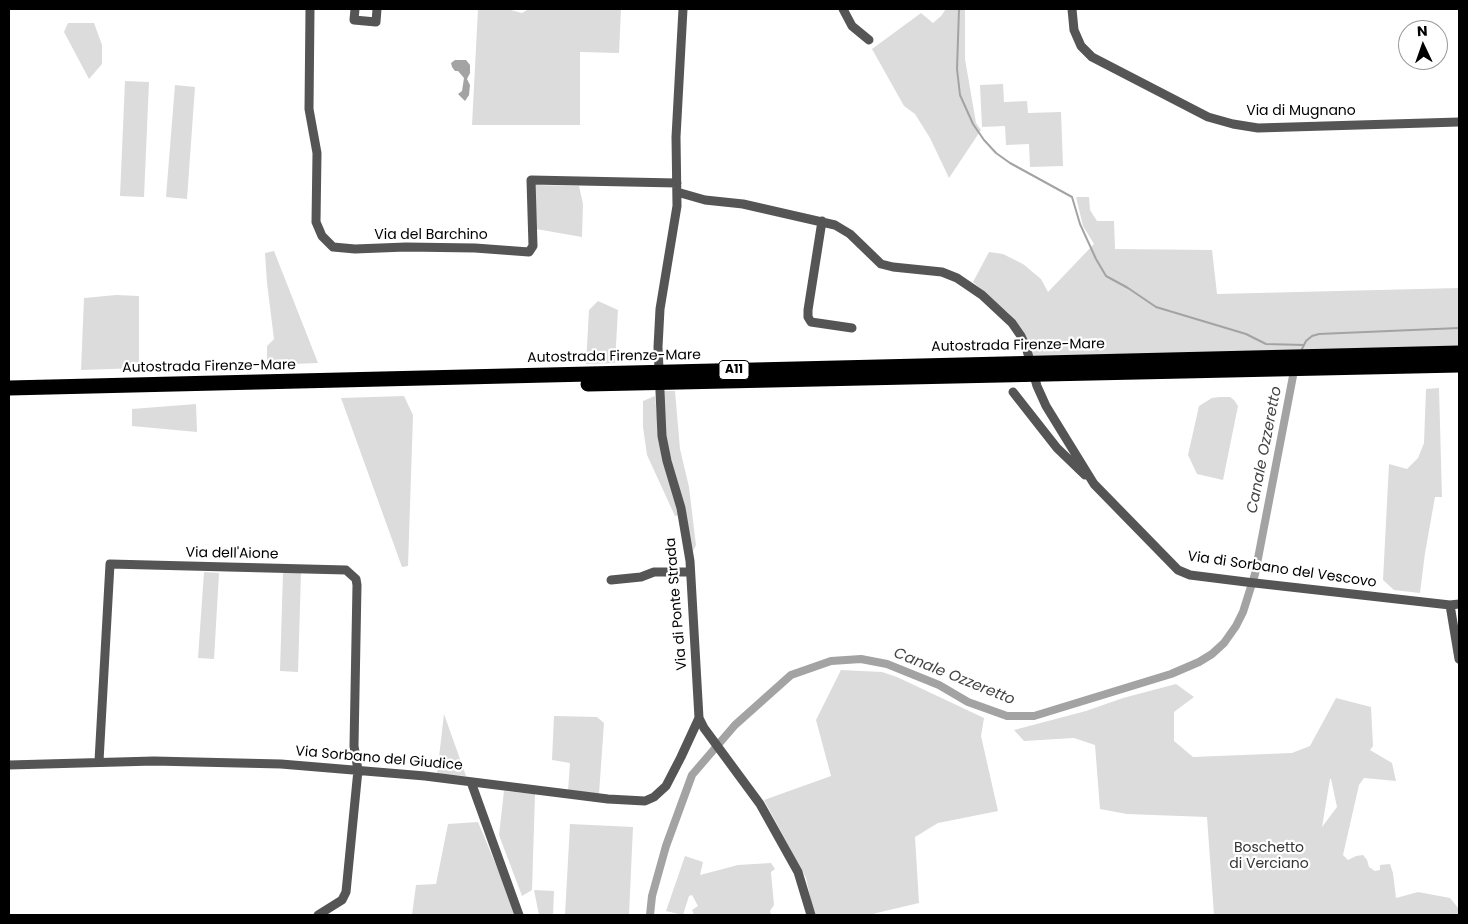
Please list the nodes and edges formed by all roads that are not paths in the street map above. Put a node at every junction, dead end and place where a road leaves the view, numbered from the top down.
1 (310, 9) edge
2 (355, 9) edge
3 (377, 9) edge
4 (683, 9) edge
5 (843, 9) edge
6 (1072, 9) edge
7 (869, 40) dead end
8 (1459, 122) edge
9 (677, 188) junction
10 (822, 221) junction
11 (852, 328) dead end
12 (1459, 353) edge
13 (1459, 365) edge
14 (9, 388) edge
15 (1013, 392) dead end
16 (9, 397) edge
17 (1094, 484) junction
18 (690, 572) junction
19 (611, 580) dead end
20 (1455, 605) edge
21 (1459, 659) edge
22 (699, 718) junction
23 (99, 761) junction
24 (9, 765) edge
25 (358, 770) junction
26 (471, 782) junction
27 (318, 915) edge
28 (519, 915) edge
29 (811, 915) edge

1 - 9 street, Via del Barchino
2 - 3 street
4 - 9 street
5 - 7 street
6 - 8 street, Via di Mugnano
9 - 10 street, Via di Sorbano del Vescovo
9 - 18 street, Via di Ponte Strada
10 - 11 street
10 - 17 street, Via di Sorbano del Vescovo
12 - 14 highway, Autostrada Firenze-Mare / A11
13 - 16 highway, Autostrada Firenze-Mare / A11
15 - 17 street
17 - 20 street, Via di Sorbano del Vescovo
18 - 19 street
18 - 22 street, Via di Ponte Strada
20 - 21 street
22 - 26 street, Via Sorbano del Giudice
22 - 29 street
23 - 24 street, Via Sorbano del Giudice
23 - 25 street, Via Sorbano del Giudice
23 - 25 street, Via dell'Aione
25 - 26 street, Via Sorbano del Giudice
25 - 27 street
26 - 28 street

